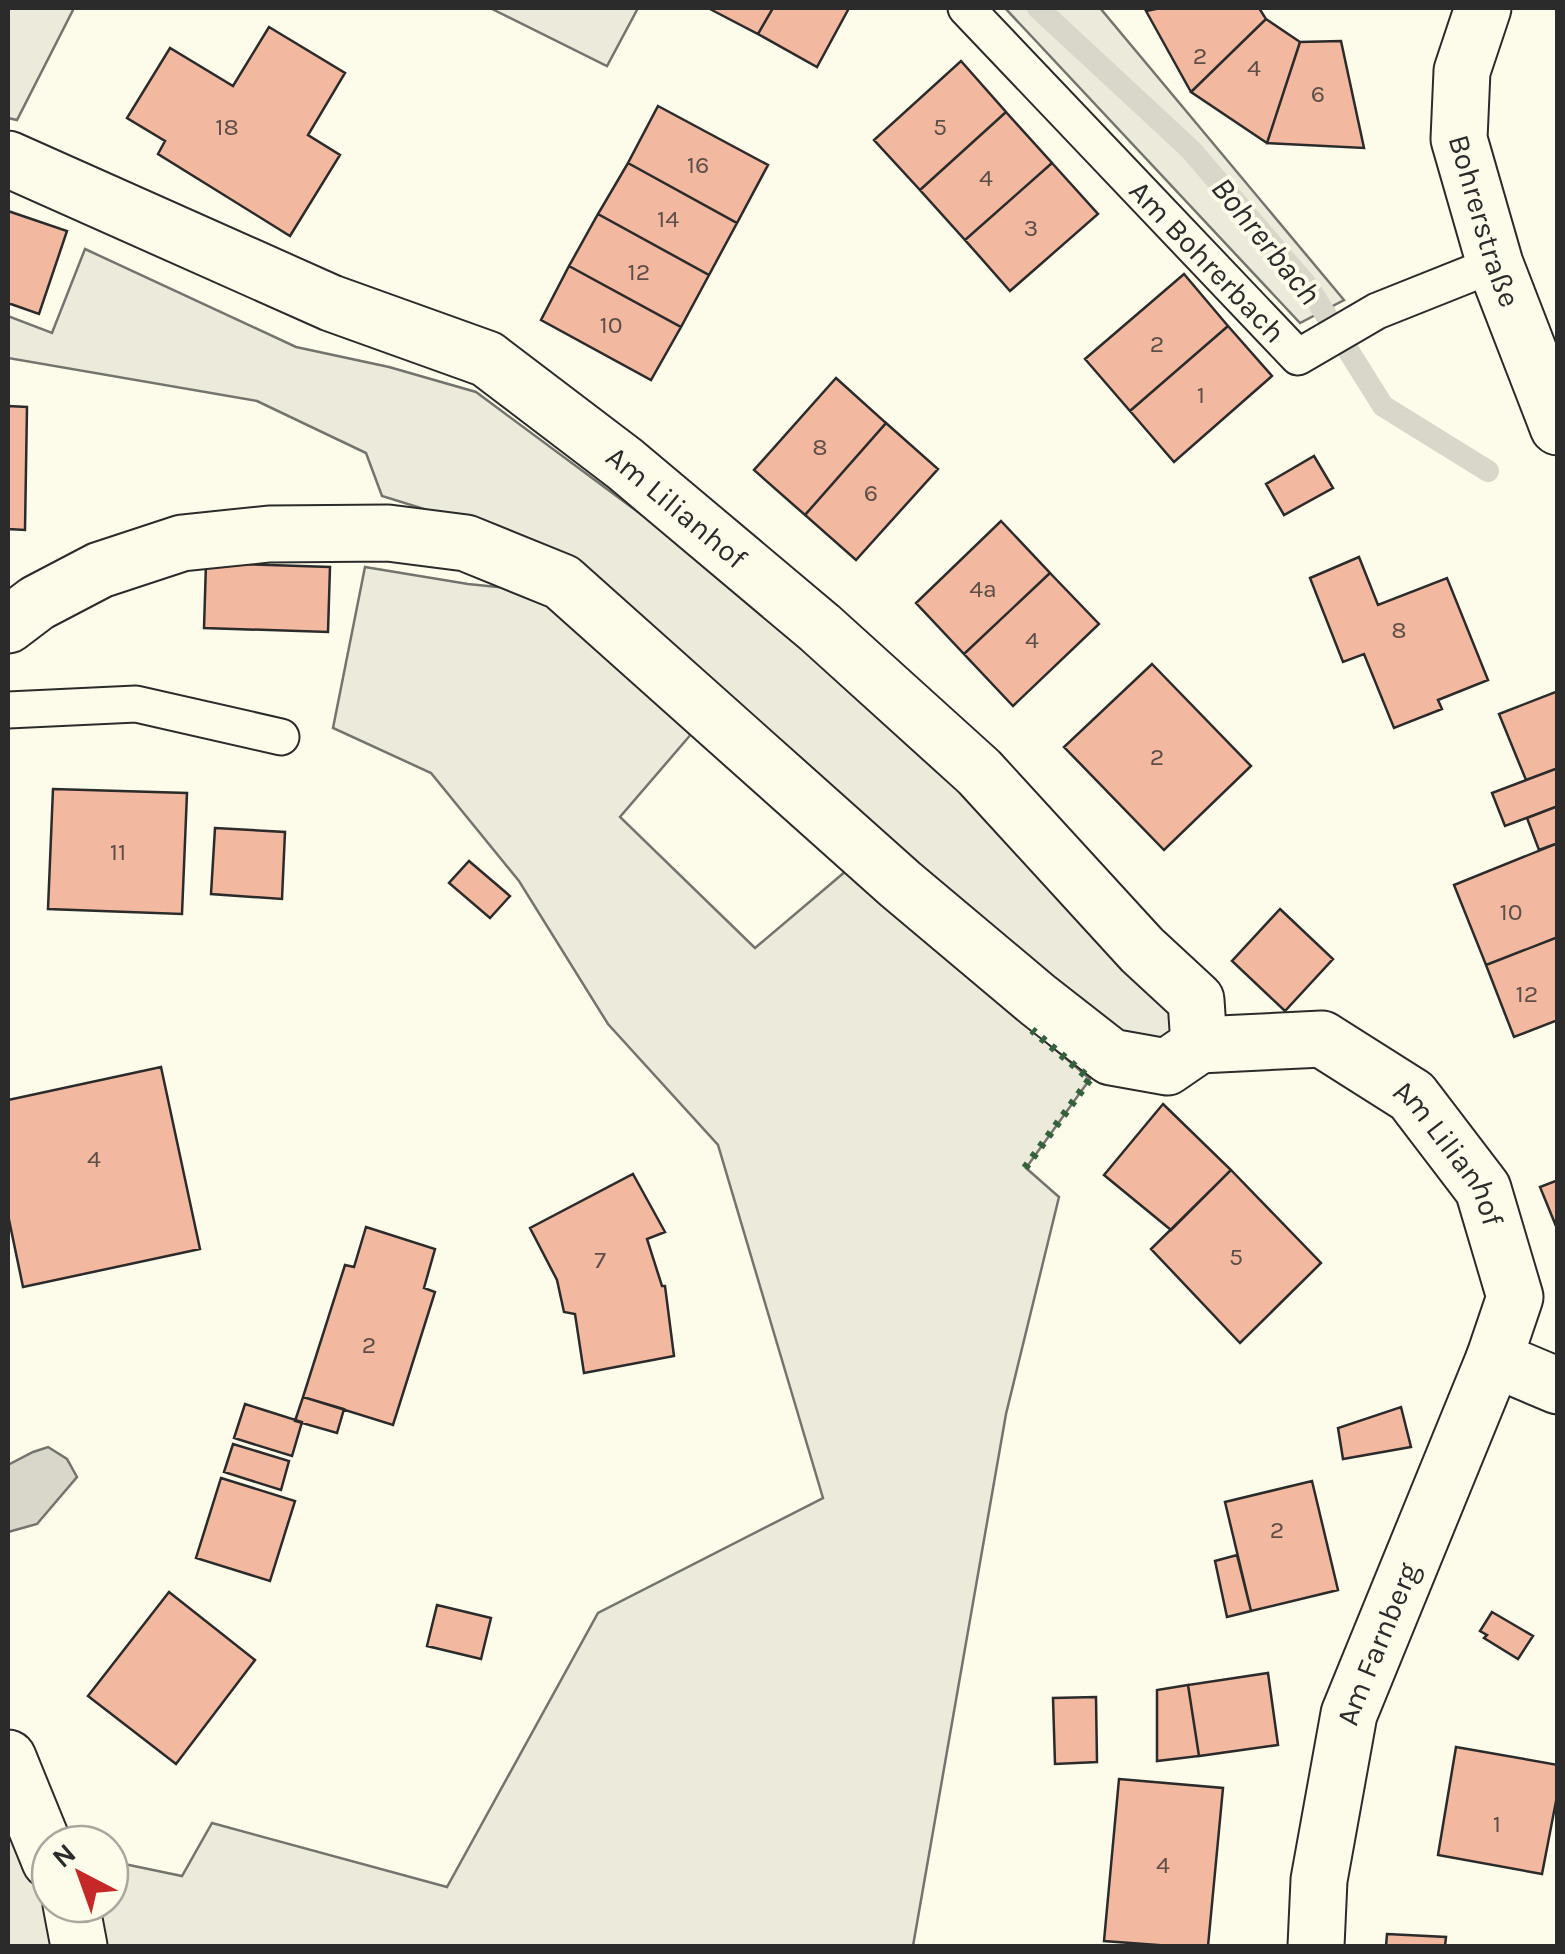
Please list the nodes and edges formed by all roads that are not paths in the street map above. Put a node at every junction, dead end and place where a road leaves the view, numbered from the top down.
1 (966, 8) edge
2 (1483, 8) edge
3 (8, 159) edge
4 (1495, 264) junction
5 (1558, 427) edge
6 (8, 625) edge
7 (8, 710) edge
8 (281, 738) dead end
9 (1199, 1045) junction
10 (1494, 1359) junction
11 (1558, 1386) edge
12 (8, 1758) edge
13 (35, 1824) edge
14 (1316, 1946) edge

1 - 4 lane, Am Bohrerbach
2 - 4 street, Bohrerstraße
3 - 9 street, Am Lilianhof
4 - 5 street, Bohrerstraße
6 - 9 street, Am Lilianhof
7 - 8 lane
9 - 10 street, Am Lilianhof
10 - 11 street
10 - 14 street, Am Farnberg
12 - 13 street

